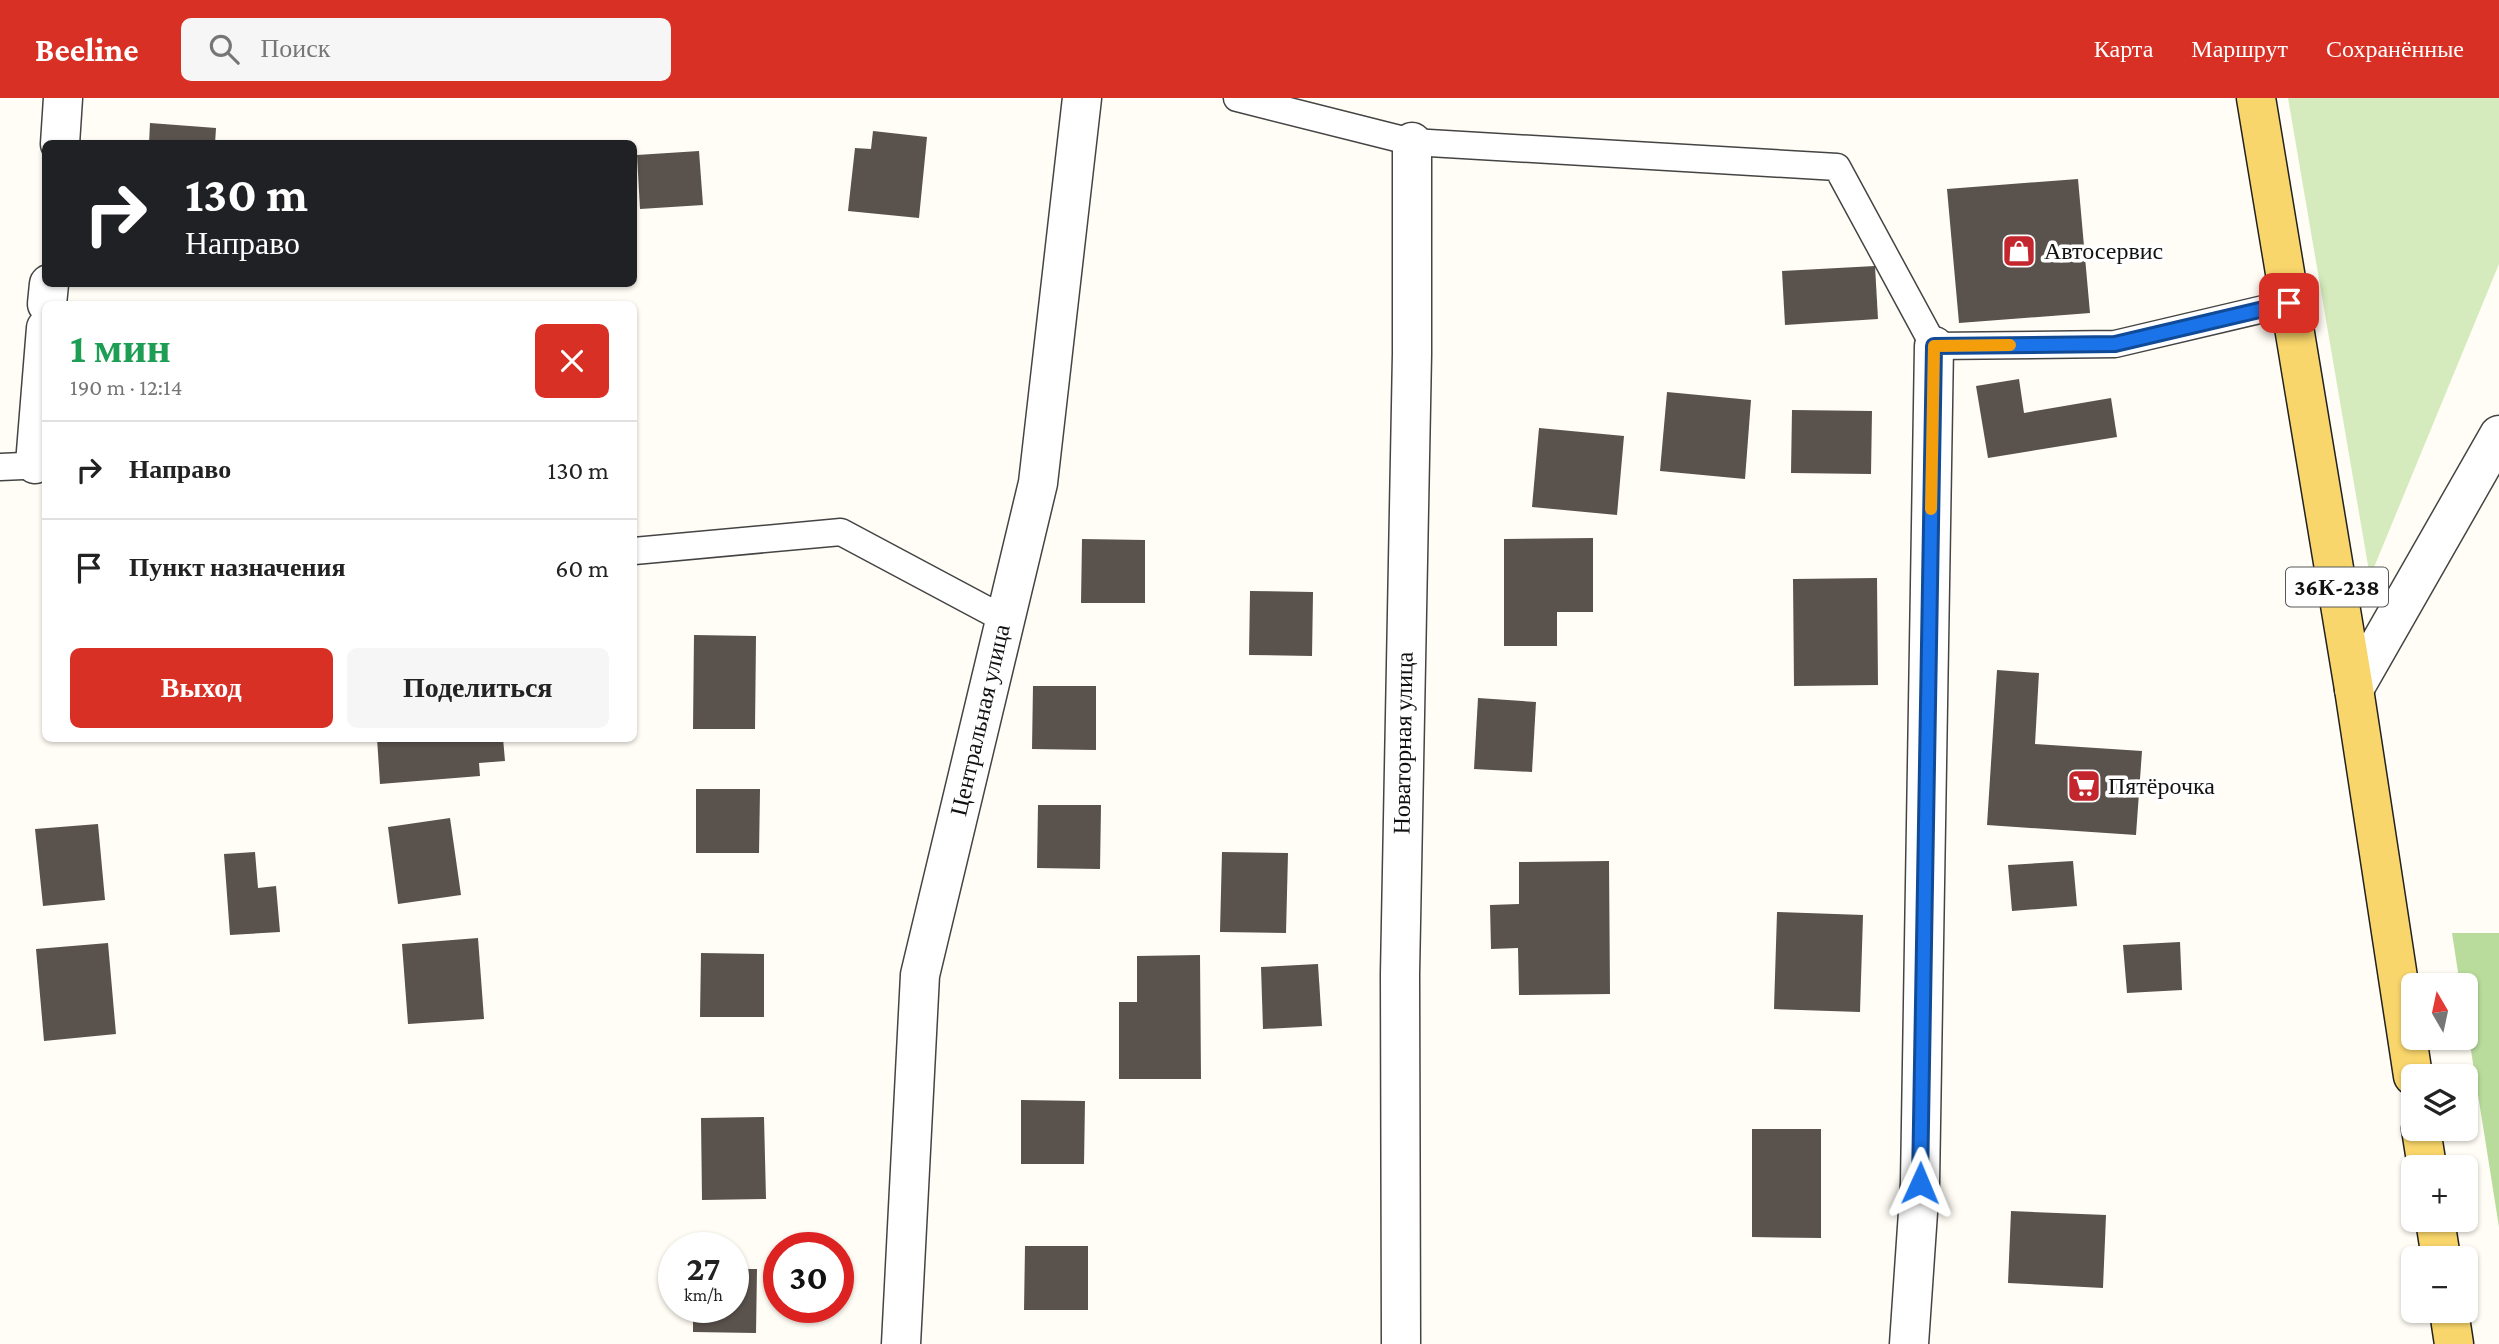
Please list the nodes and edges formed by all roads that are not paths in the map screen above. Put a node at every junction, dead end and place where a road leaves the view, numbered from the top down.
1 (63, 98) edge
2 (1082, 98) edge
3 (1237, 98) edge
4 (2256, 98) edge
5 (60, 140) edge
6 (1412, 142) junction
7 (2289, 303) junction
8 (1934, 346) junction
9 (42, 357) edge
10 (2499, 435) edge
11 (27, 465) edge
12 (637, 551) edge
13 (1004, 619) junction
14 (2354, 689) junction
15 (2411, 1064) edge
16 (2451, 1323) edge
17 (901, 1344) edge
18 (1401, 1344) edge
19 (1909, 1344) edge
20 (2454, 1344) edge

1 - 5 street
2 - 13 street, Центральная улица
3 - 6 lane
4 - 7 main road, 36К-238
6 - 8 lane
6 - 18 street, Новаторная улица
7 - 8 lane
7 - 14 main road, 36К-238
8 - 19 street
9 - 11 street
10 - 14 street
12 - 13 lane
13 - 17 street, Центральная улица
14 - 15 main road, 36К-238
16 - 20 main road

